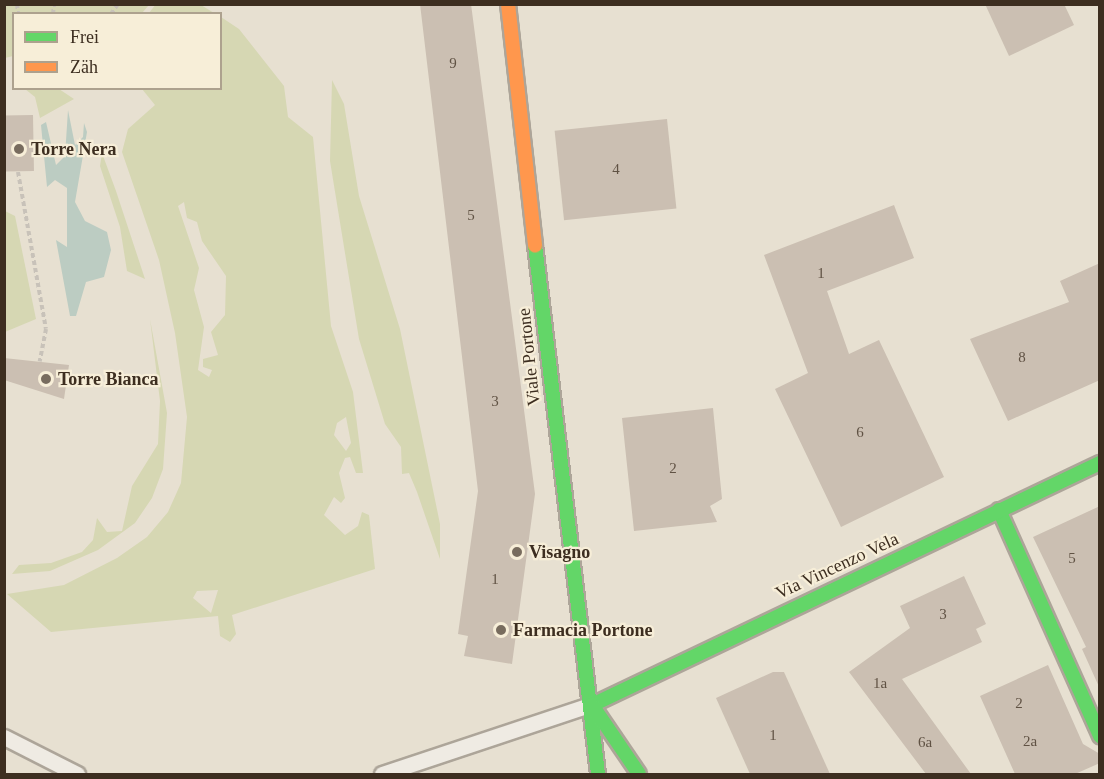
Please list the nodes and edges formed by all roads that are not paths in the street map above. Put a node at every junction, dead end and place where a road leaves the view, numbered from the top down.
1 (508, 4) edge
2 (1100, 463) edge
3 (999, 510) junction
4 (591, 705) junction
5 (1100, 736) edge
6 (4, 737) edge
7 (77, 774) edge
8 (382, 774) edge
9 (598, 774) edge
10 (639, 774) edge

1 - 4 main road, Viale Portone
2 - 3 main road, Via Vincenzo Vela
3 - 4 main road, Via Vincenzo Vela
3 - 5 main road
4 - 8 lane
4 - 9 main road, Viale Portone
4 - 10 main road, Viale Portone
6 - 7 lane

